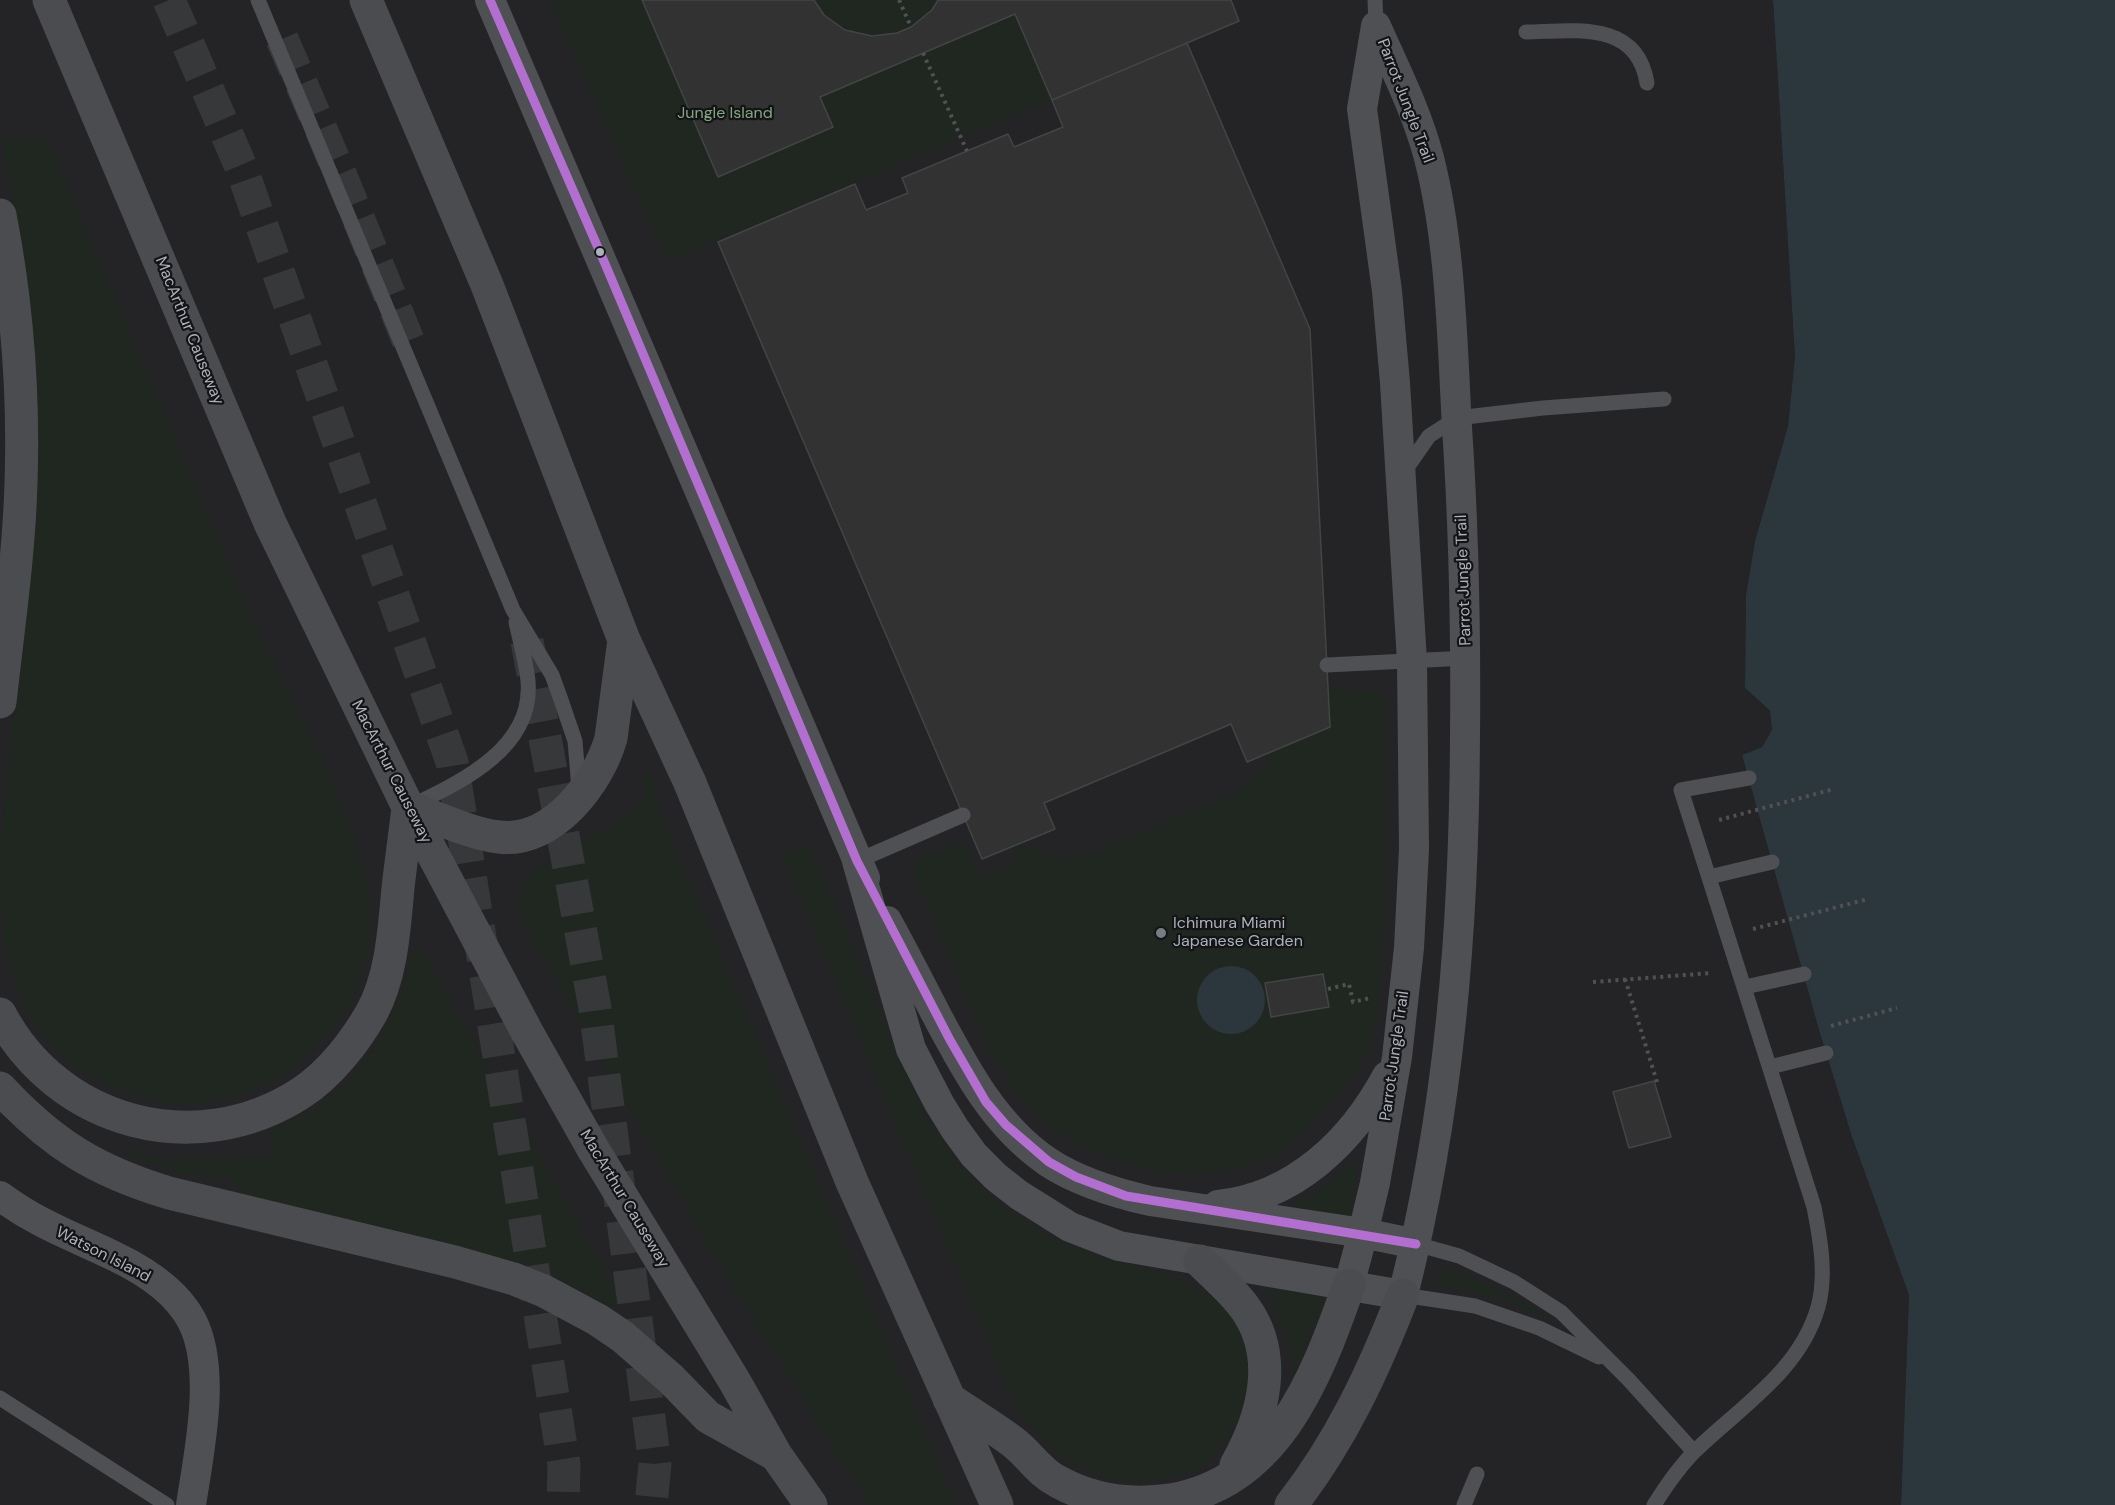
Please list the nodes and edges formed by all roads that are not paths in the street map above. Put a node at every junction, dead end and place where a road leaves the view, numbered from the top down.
1 (49, 0) edge
2 (258, 0) edge
3 (366, 0) edge
4 (490, 0) edge
5 (1375, 13) edge
6 (1526, 32) dead end
7 (1647, 83) dead end
8 (0, 215) edge
9 (1664, 399) dead end
10 (1457, 418) junction
11 (1400, 478) junction
12 (513, 610) junction
13 (624, 639) junction
14 (1467, 658) junction
15 (1412, 661) junction
16 (1327, 664) dead end
17 (0, 702) edge
18 (1749, 778) dead end
19 (580, 798) junction
20 (408, 807) junction
21 (963, 815) dead end
22 (857, 861) junction
23 (1772, 862) dead end
24 (1710, 877) junction
25 (1804, 974) dead end
26 (1745, 987) junction
27 (0, 1014) edge
28 (1826, 1053) dead end
29 (1397, 1057) junction
30 (1770, 1067) junction
31 (0, 1088) edge
32 (0, 1196) edge
33 (1193, 1208) junction
34 (1363, 1233) junction
35 (1416, 1244) junction
36 (1200, 1261) junction
37 (1349, 1286) junction
38 (1403, 1295) junction
39 (1610, 1363) junction
40 (0, 1398) edge
41 (949, 1399) junction
42 (1694, 1452) junction
43 (776, 1455) junction
44 (1478, 1474) dead end
45 (1226, 1482) junction
46 (166, 1505) edge
47 (191, 1505) edge
48 (812, 1505) edge
49 (997, 1505) edge
50 (1292, 1505) edge
51 (1464, 1505) edge
52 (1654, 1505) edge

1 - 20 highway, MacArthur Causeway
2 - 12 lane
3 - 13 highway
4 - 22 street
5 - 10 street, Parrot Jungle Trail
5 - 11 street, Parrot Jungle Trail
6 - 7 lane
8 - 17 highway
9 - 10 lane
10 - 11 lane
10 - 14 street, Parrot Jungle Trail
11 - 15 street, Parrot Jungle Trail
12 - 19 lane
12 - 20 lane
13 - 19 highway
13 - 41 highway
14 - 15 lane
14 - 35 street, Parrot Jungle Trail
15 - 16 lane
15 - 29 street, Parrot Jungle Trail
18 - 24 lane
19 - 20 highway
20 - 27 highway
20 - 43 highway, MacArthur Causeway
21 - 22 lane
22 - 33 street
22 - 36 street
23 - 24 lane
24 - 26 lane
25 - 26 lane
26 - 30 lane
28 - 30 lane
29 - 33 street
29 - 34 street, Parrot Jungle Trail
30 - 42 lane
31 - 43 highway
32 - 47 street, Watson Island
33 - 34 street
34 - 35 street
34 - 37 street, Parrot Jungle Trail
35 - 38 street, Parrot Jungle Trail
35 - 39 lane
36 - 37 street
36 - 45 highway
37 - 38 street
37 - 45 highway
38 - 39 lane
38 - 50 highway
39 - 42 lane
40 - 46 lane
41 - 45 highway
41 - 49 highway
42 - 52 lane
43 - 48 highway, MacArthur Causeway
44 - 51 lane

